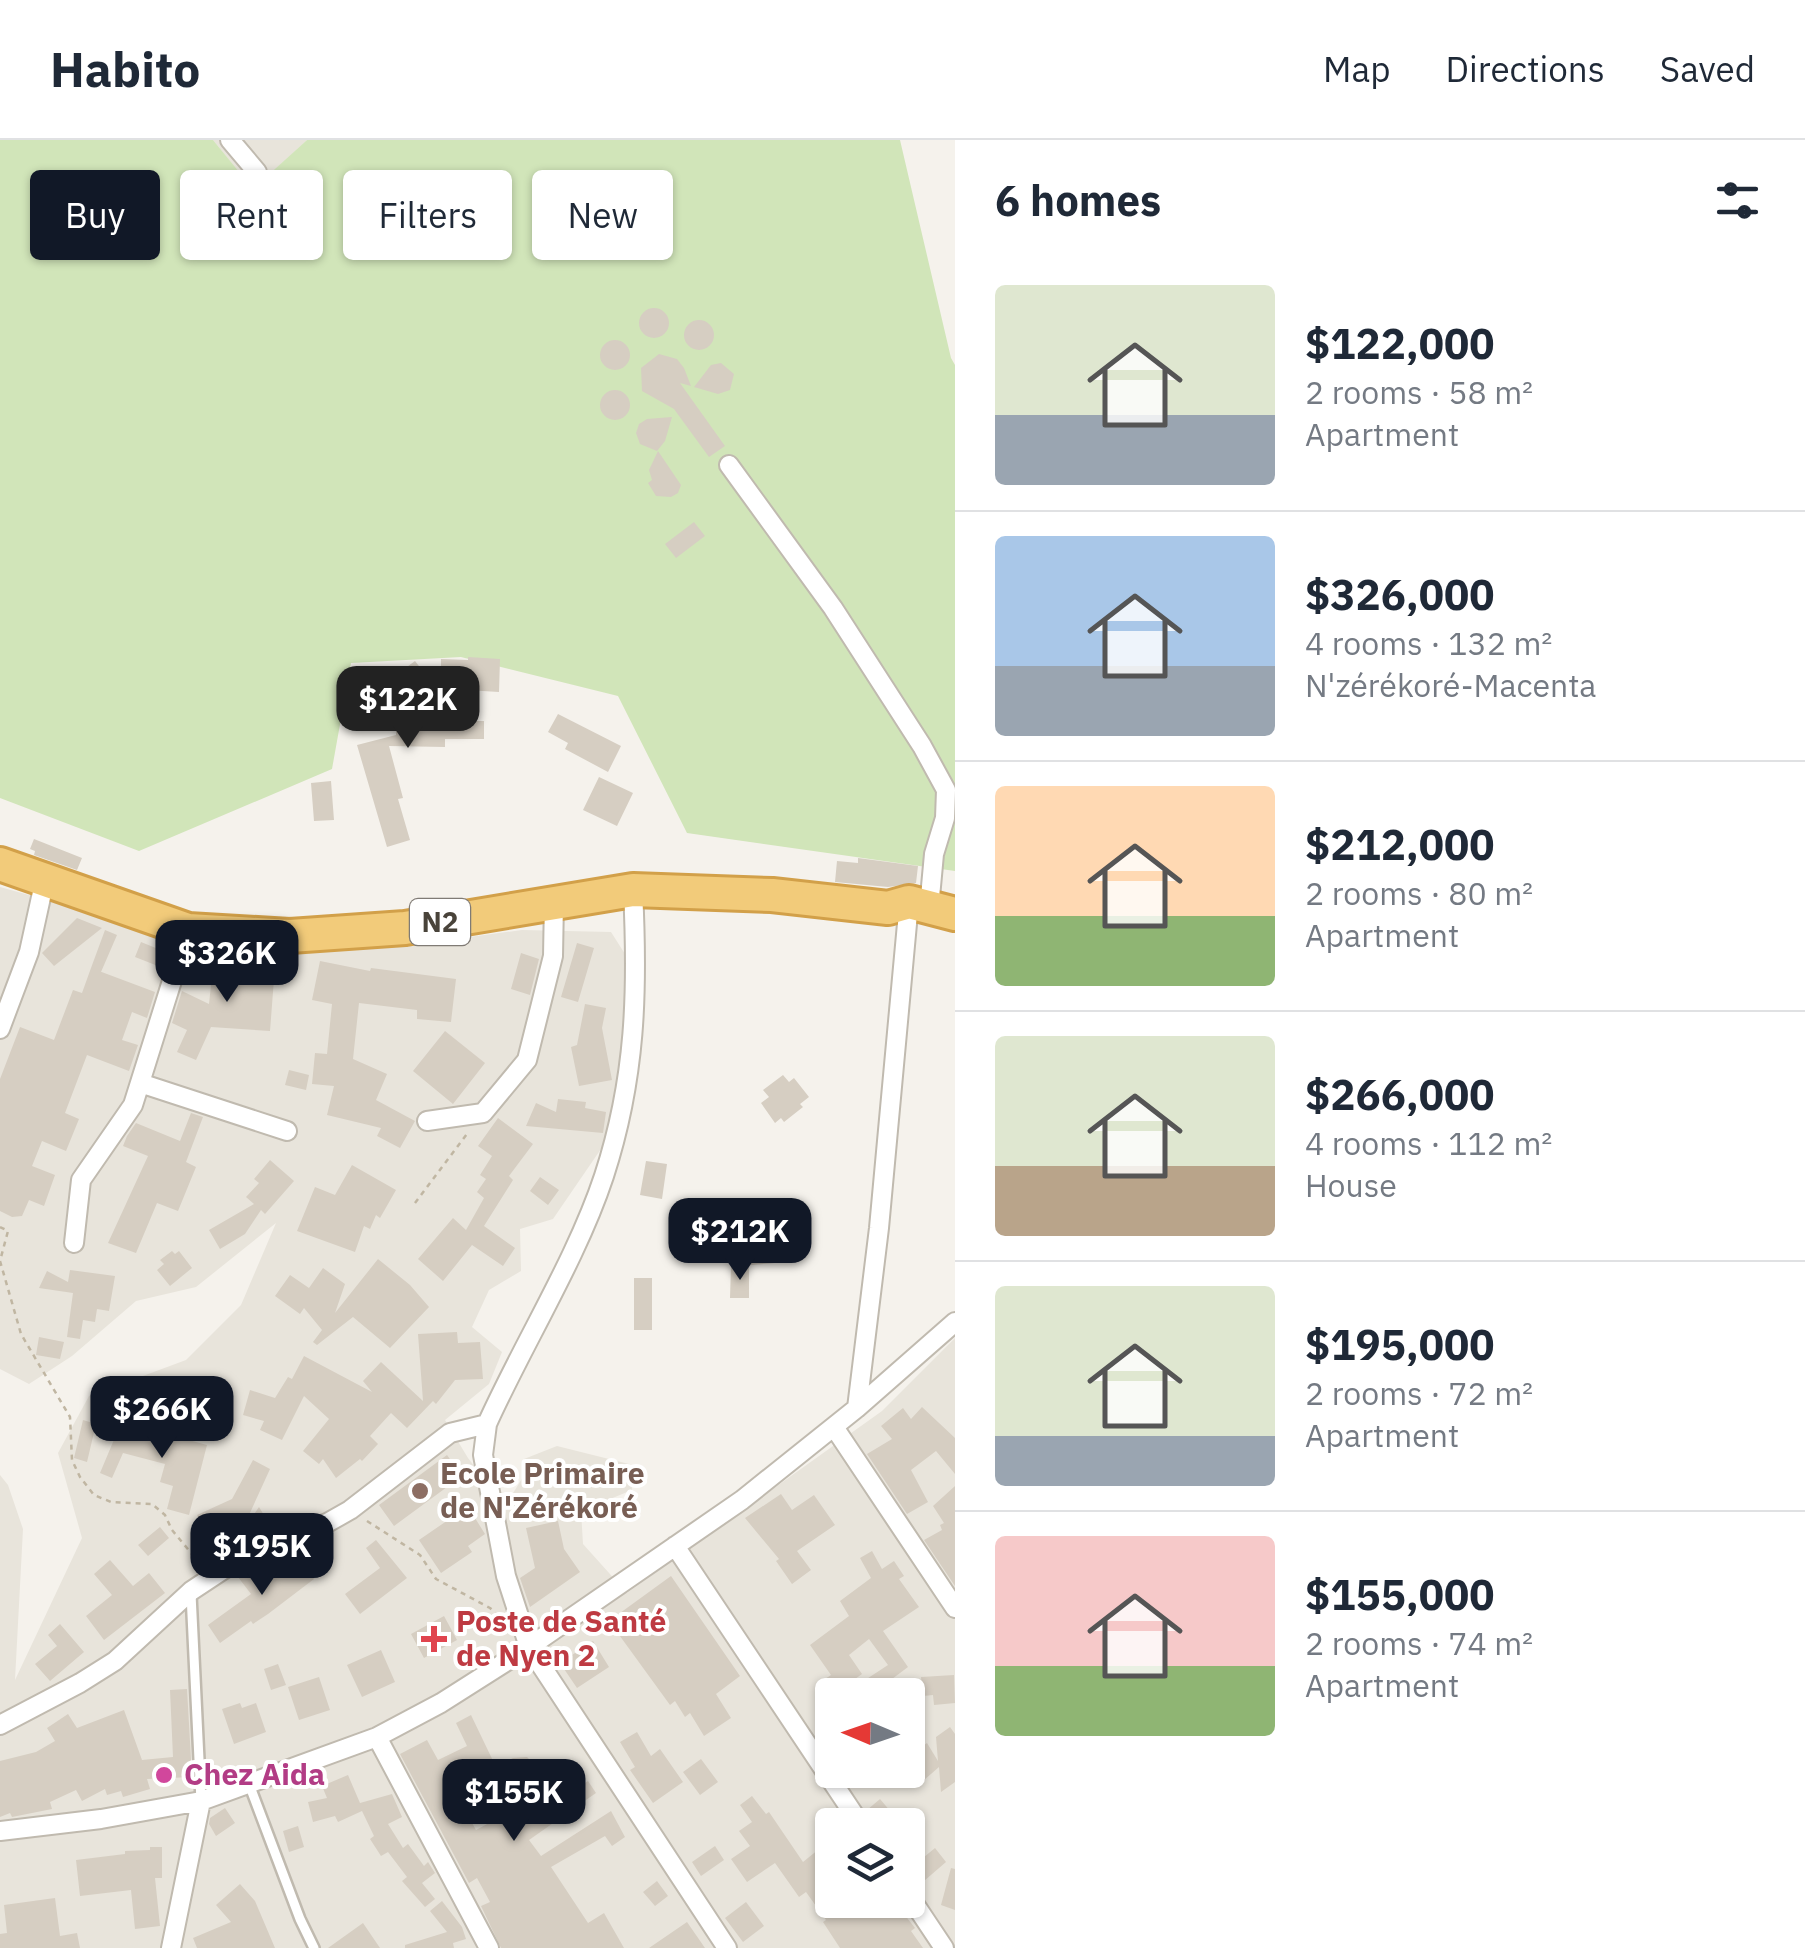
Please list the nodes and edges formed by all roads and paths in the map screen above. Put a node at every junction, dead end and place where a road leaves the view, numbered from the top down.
1 (230, 140) edge
2 (255, 170) edge
3 (730, 465) dead end
4 (0, 864) edge
5 (45, 879) junction
6 (632, 890) junction
7 (554, 901) junction
8 (918, 910) edge
9 (955, 929) edge
10 (188, 930) junction
11 (0, 1029) edge
12 (140, 1083) junction
13 (482, 1113) junction
14 (427, 1121) dead end
15 (286, 1131) dead end
16 (415, 1203) dead end
17 (0, 1227) edge
18 (74, 1244) dead end
19 (955, 1322) edge
20 (857, 1408) junction
21 (486, 1424) junction
22 (834, 1426) junction
23 (350, 1510) junction
24 (675, 1546) junction
25 (211, 1578) junction
26 (190, 1592) junction
27 (955, 1608) edge
28 (503, 1620) dead end
29 (529, 1646) junction
30 (0, 1725) edge
31 (377, 1738) junction
32 (249, 1784) junction
33 (200, 1801) junction
34 (850, 1808) edge
35 (0, 1831) edge
36 (924, 1918) edge
37 (171, 1948) edge
38 (314, 1948) edge
39 (489, 1948) edge
40 (726, 1948) edge
41 (944, 1948) edge

1 - 2 street
3 - 8 street
4 - 5 highway, N2
5 - 10 highway, N2
5 - 11 street
6 - 7 highway, N2
6 - 8 highway, N2
6 - 21 street
7 - 10 highway, N2
7 - 13 street
8 - 9 highway, N2
8 - 20 street
10 - 12 street
12 - 15 street
12 - 18 street
13 - 14 street
13 - 16 path
17 - 25 path
19 - 20 street
20 - 22 street
21 - 23 street
21 - 29 street
22 - 24 street
22 - 27 street
23 - 25 street
23 - 28 path
24 - 29 street
24 - 34 street
25 - 26 street
26 - 30 street
26 - 33 lane
29 - 31 street
29 - 40 street
31 - 32 street
31 - 39 street
32 - 33 street
32 - 38 lane
33 - 35 street
33 - 37 street
36 - 41 street

